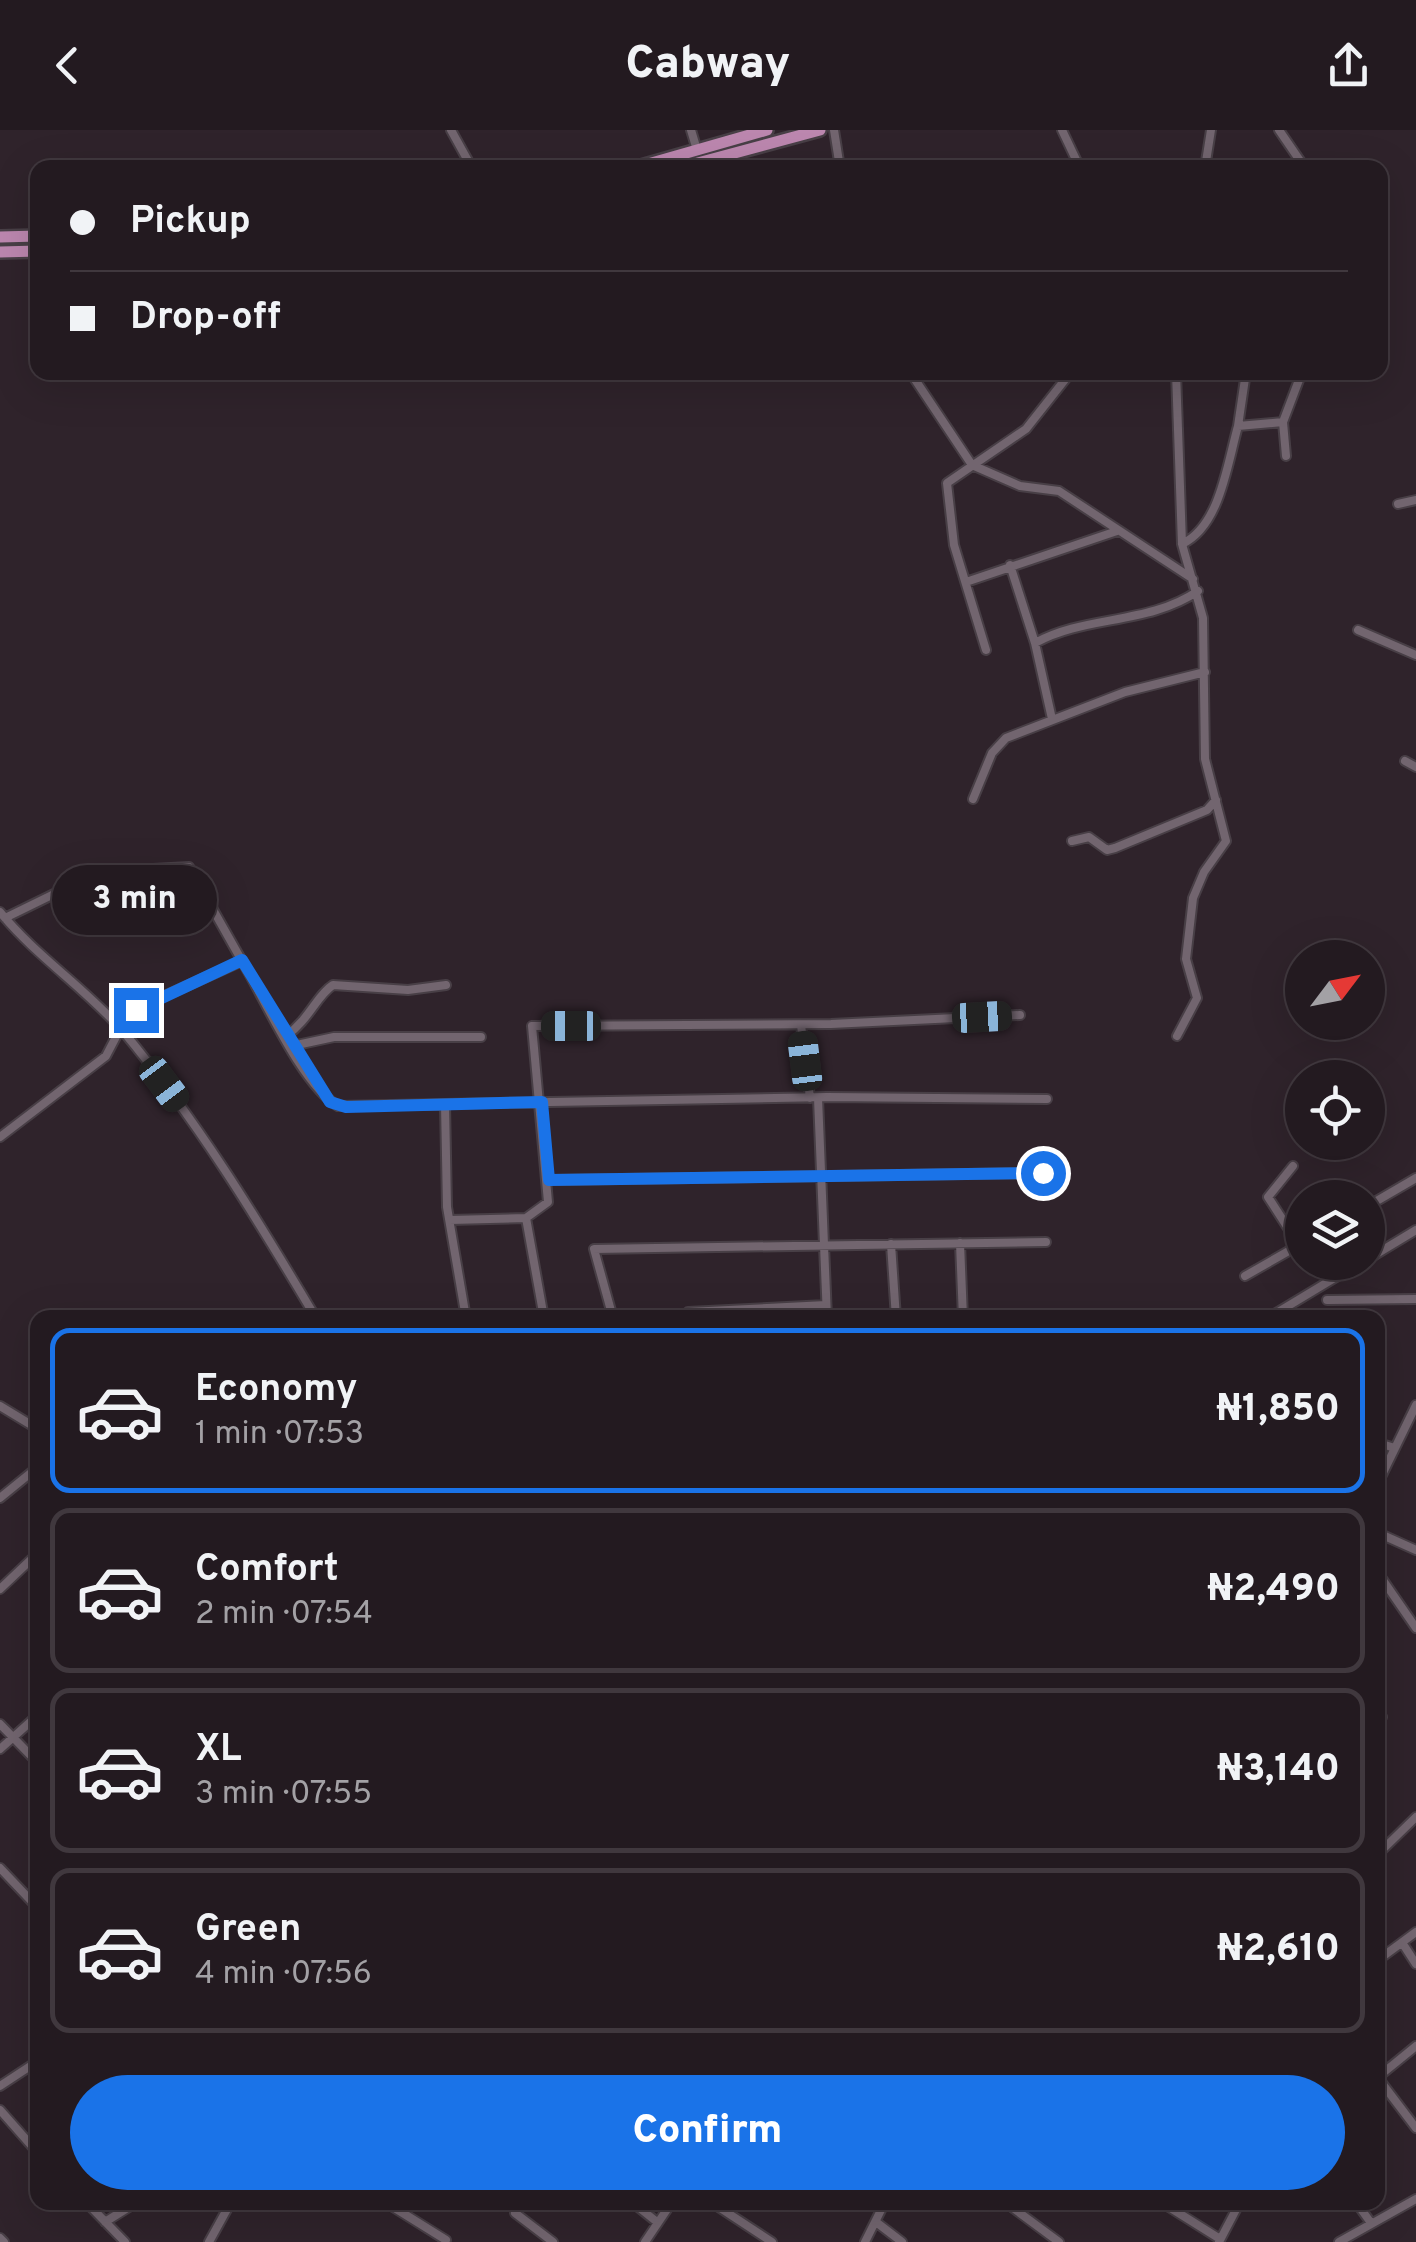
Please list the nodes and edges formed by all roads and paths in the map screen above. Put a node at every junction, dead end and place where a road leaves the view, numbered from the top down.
1 (451, 130) edge
2 (690, 130) edge
3 (820, 130) edge
4 (834, 130) edge
5 (1062, 130) edge
6 (1210, 130) edge
7 (1278, 130) edge
8 (760, 136) edge
9 (697, 150) junction
10 (468, 160) edge
11 (662, 160) edge
12 (699, 160) edge
13 (839, 160) edge
14 (1076, 160) edge
15 (1206, 160) edge
16 (1299, 160) edge
17 (30, 236) edge
18 (0, 237) edge
19 (30, 251) edge
20 (0, 252) edge
21 (915, 380) edge
22 (1065, 380) edge
23 (1176, 380) edge
24 (1245, 380) edge
25 (1299, 380) edge
26 (1283, 422) junction
27 (1238, 426) junction
28 (996, 450) junction
29 (1286, 456) dead end
30 (972, 464) junction
31 (992, 474) junction
32 (1416, 500) edge
33 (1398, 504) dead end
34 (1116, 532) junction
35 (1182, 544) junction
36 (1010, 565) junction
37 (1193, 579) junction
38 (966, 582) junction
39 (1198, 591) junction
40 (1358, 630) dead end
41 (1035, 643) junction
42 (986, 650) dead end
43 (1416, 656) edge
44 (1204, 672) junction
45 (1052, 719) junction
46 (1404, 761) dead end
47 (1416, 767) edge
48 (972, 799) dead end
49 (1216, 800) junction
50 (1072, 841) dead end
51 (2, 915) edge
52 (242, 960) junction
53 (446, 985) dead end
54 (1020, 1015) dead end
55 (800, 1024) junction
56 (118, 1026) junction
57 (286, 1036) junction
58 (1177, 1036) dead end
59 (482, 1037) dead end
60 (292, 1046) junction
61 (814, 1098) junction
62 (1047, 1099) dead end
63 (542, 1102) junction
64 (445, 1104) junction
65 (0, 1137) edge
66 (1293, 1166) dead end
67 (1043, 1173) dead end
68 (820, 1176) junction
69 (1416, 1178) edge
70 (549, 1180) junction
71 (1385, 1196) edge
72 (526, 1218) junction
73 (450, 1220) junction
74 (1285, 1221) edge
75 (1416, 1230) edge
76 (1046, 1242) dead end
77 (960, 1243) junction
78 (891, 1244) junction
79 (822, 1245) junction
80 (1385, 1249) edge
81 (1285, 1253) edge
82 (1244, 1276) dead end
83 (1331, 1280) edge
84 (1416, 1299) edge
85 (1327, 1300) dead end
86 (826, 1305) junction
87 (311, 1310) edge
88 (465, 1310) edge
89 (543, 1310) edge
90 (611, 1310) edge
91 (727, 1310) edge
92 (826, 1310) edge
93 (895, 1310) edge
94 (963, 1310) edge
95 (1281, 1310) edge
96 (1416, 1405) edge
97 (0, 1406) edge
98 (30, 1424) edge
99 (1385, 1445) edge
100 (1396, 1448) junction
101 (1385, 1469) edge
102 (30, 1474) edge
103 (0, 1498) edge
104 (1385, 1536) edge
105 (1416, 1550) edge
106 (30, 1561) edge
107 (1385, 1583) edge
108 (0, 1590) edge
109 (1416, 1628) edge
110 (30, 1722) edge
111 (0, 1724) edge
112 (14, 1739) junction
113 (0, 1749) edge
114 (30, 1755) edge
115 (1416, 1817) edge
116 (1385, 1847) edge
117 (0, 1868) edge
118 (30, 1897) edge
119 (1416, 1932) edge
120 (1403, 1944) junction
121 (1385, 1956) edge
122 (1416, 1964) edge
123 (1416, 2046) edge
124 (30, 2066) edge
125 (1385, 2071) edge
126 (0, 2086) edge
127 (1385, 2086) edge
128 (0, 2110) edge
129 (1416, 2128) edge
130 (30, 2144) edge
131 (1416, 2199) edge
132 (93, 2210) edge
133 (124, 2210) edge
134 (226, 2210) edge
135 (398, 2210) edge
136 (642, 2210) edge
137 (666, 2210) edge
138 (723, 2210) edge
139 (882, 2210) edge
140 (1016, 2210) edge
141 (1174, 2210) edge
142 (1236, 2210) edge
143 (1362, 2210) edge
144 (515, 2213) dead end
145 (104, 2222) junction
146 (657, 2222) junction
147 (876, 2222) junction
148 (1371, 2223) junction
149 (446, 2240) edge
150 (1220, 2240) edge
151 (124, 2242) edge
152 (208, 2242) edge
153 (553, 2242) edge
154 (645, 2242) edge
155 (772, 2242) edge
156 (865, 2242) edge
157 (902, 2242) edge
158 (1059, 2242) edge
159 (1338, 2242) edge

1 - 10 street
2 - 9 street
3 - 8 main road
4 - 13 street
5 - 14 street
6 - 15 street
7 - 16 street
8 - 9 main road
8 - 12 main road
9 - 11 main road
17 - 18 main road
19 - 20 main road
21 - 30 street
22 - 28 street
23 - 35 street
24 - 27 street
25 - 26 street
26 - 27 street
26 - 29 street
27 - 35 street
28 - 30 street
28 - 31 street
30 - 31 street
30 - 38 street
31 - 34 street
32 - 33 street
34 - 36 street
34 - 37 street
35 - 37 street
36 - 38 street
36 - 41 street
37 - 39 street
38 - 42 street
39 - 41 street
39 - 44 street
40 - 43 street
41 - 45 street
44 - 45 street
44 - 49 street
45 - 48 street
46 - 47 street
49 - 50 street
49 - 58 street
51 - 52 street
51 - 56 street
52 - 56 street
52 - 57 street
53 - 57 street
54 - 55 street
55 - 61 street
55 - 63 street
56 - 65 street
56 - 87 street
57 - 60 street
59 - 60 street
60 - 64 street
61 - 62 street
61 - 63 street
61 - 68 street
63 - 64 street
63 - 70 street
64 - 73 street
66 - 74 street
67 - 68 street
68 - 70 street
68 - 79 street
69 - 71 street
70 - 72 street
72 - 73 street
72 - 89 street
73 - 88 street
75 - 80 street
76 - 77 street
77 - 78 street
77 - 94 street
78 - 79 street
78 - 93 street
79 - 86 street
79 - 90 street
81 - 82 street
83 - 95 street
84 - 85 street
86 - 91 street
86 - 92 street
96 - 100 street
97 - 98 street
99 - 100 street
100 - 101 street
102 - 103 street
104 - 105 street
106 - 108 street
107 - 109 street
110 - 112 street
111 - 112 street
112 - 113 street
112 - 114 street
115 - 116 street
117 - 118 street
119 - 120 street
120 - 121 street
120 - 122 street
123 - 125 street
124 - 126 street
127 - 129 street
128 - 130 street
131 - 148 street
132 - 145 street
133 - 145 street
134 - 152 street
135 - 149 street
136 - 146 street
137 - 146 street
138 - 155 street
139 - 147 street
140 - 158 street
141 - 150 street
142 - 150 street
143 - 148 street
144 - 153 street
145 - 151 street
146 - 154 street
147 - 156 street
147 - 157 street
148 - 159 street

